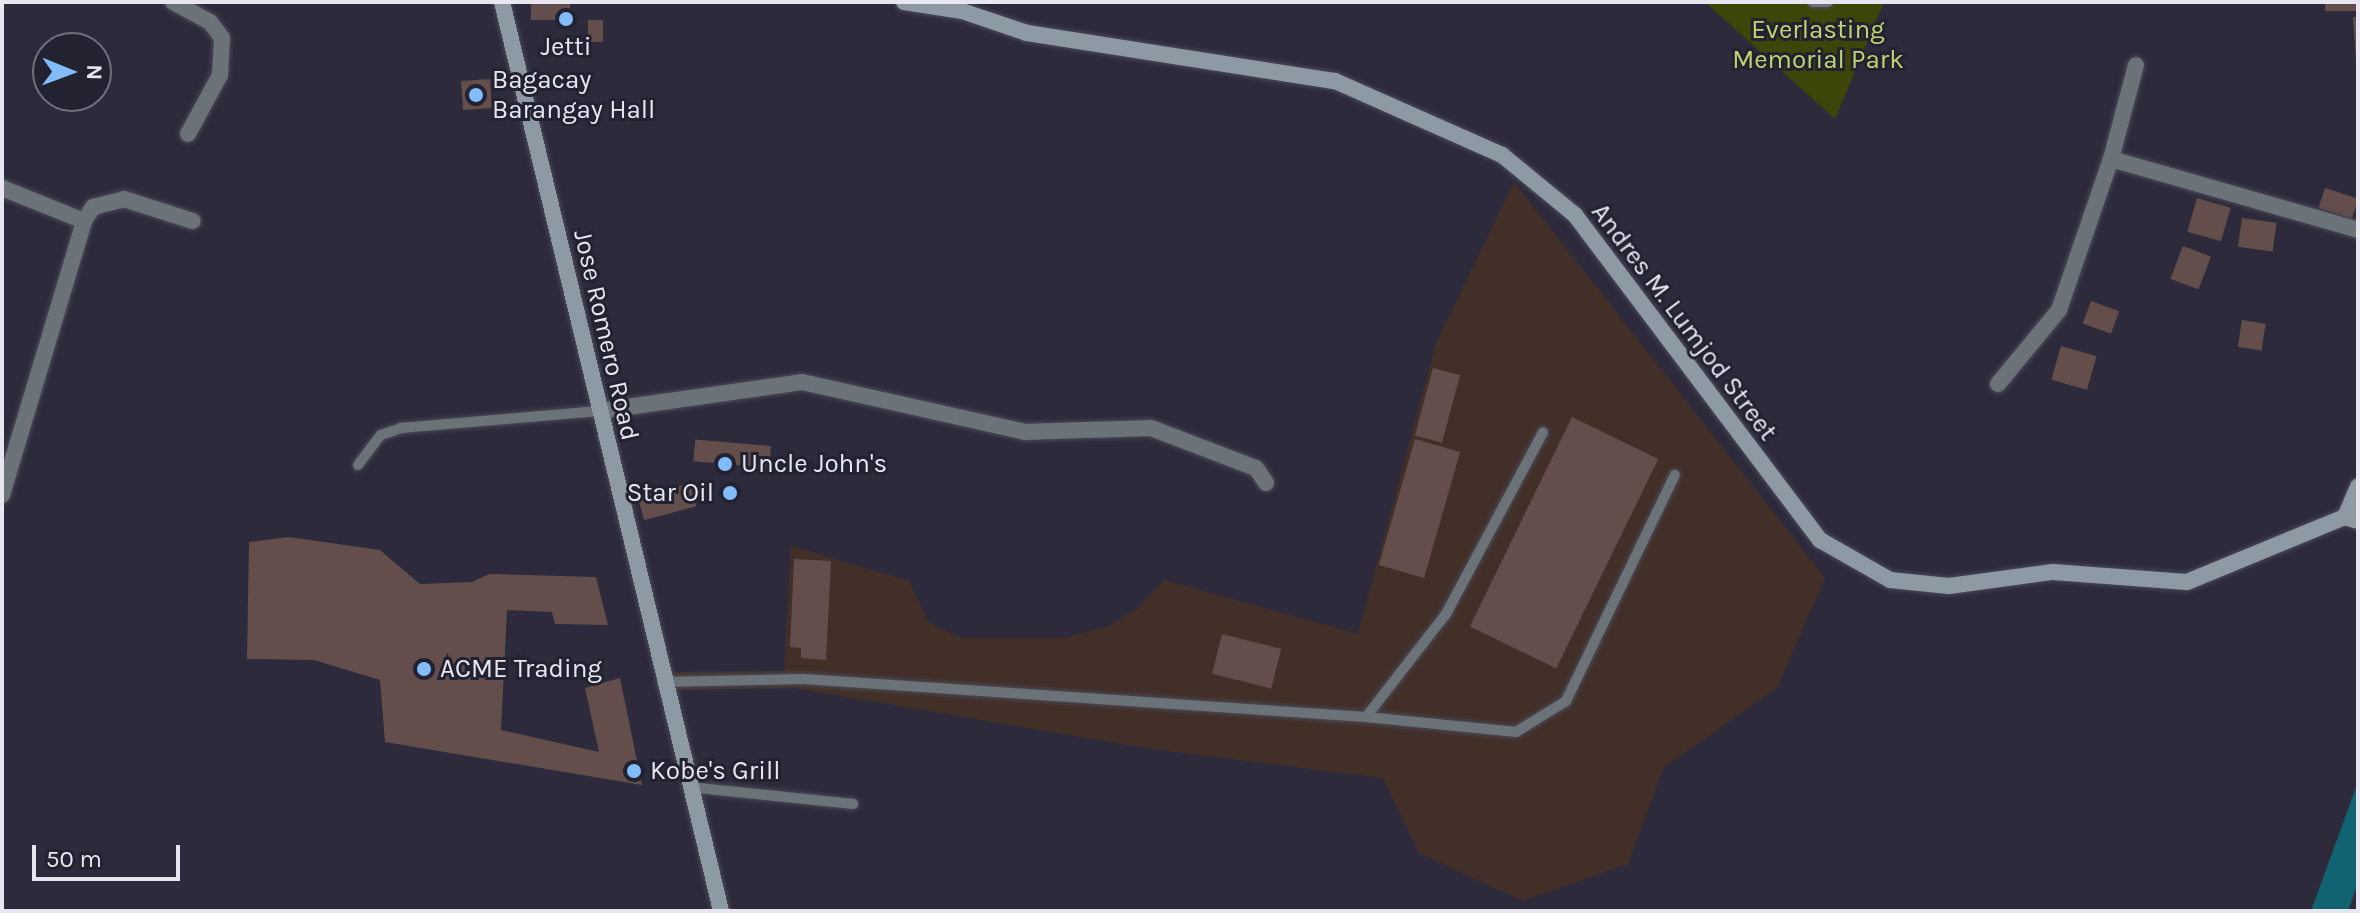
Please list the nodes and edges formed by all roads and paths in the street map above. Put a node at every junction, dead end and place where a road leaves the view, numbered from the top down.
1 (173, 2) edge
2 (502, 2) edge
3 (904, 2) edge
4 (1813, 2) edge
5 (1828, 2) edge
6 (968, 7) edge
7 (2136, 65) dead end
8 (188, 134) dead end
9 (2111, 159) junction
10 (2, 188) edge
11 (84, 221) junction
12 (193, 221) dead end
13 (2358, 230) edge
14 (1998, 384) dead end
15 (599, 411) junction
16 (1543, 432) dead end
17 (358, 465) dead end
18 (1675, 475) dead end
19 (1266, 483) dead end
20 (2358, 487) edge
21 (2, 495) edge
22 (2352, 519) edge
23 (662, 682) junction
24 (1366, 717) junction
25 (689, 787) junction
26 (853, 804) dead end
27 (721, 911) edge

1 - 8 street
2 - 15 main road, Jose Romero Road
3 - 6 main road, Andres M. Lumjod Street
4 - 5 lane
6 - 22 main road, Andres M. Lumjod Street
7 - 9 street
9 - 13 street
9 - 14 street
10 - 11 street
11 - 12 street
11 - 21 street
15 - 17 lane
15 - 19 street
15 - 23 main road, Jose Romero Road
16 - 24 lane
18 - 24 lane
20 - 22 main road
23 - 24 lane
23 - 25 main road, Jose Romero Road
25 - 26 lane
25 - 27 main road, Jose Romero Road

